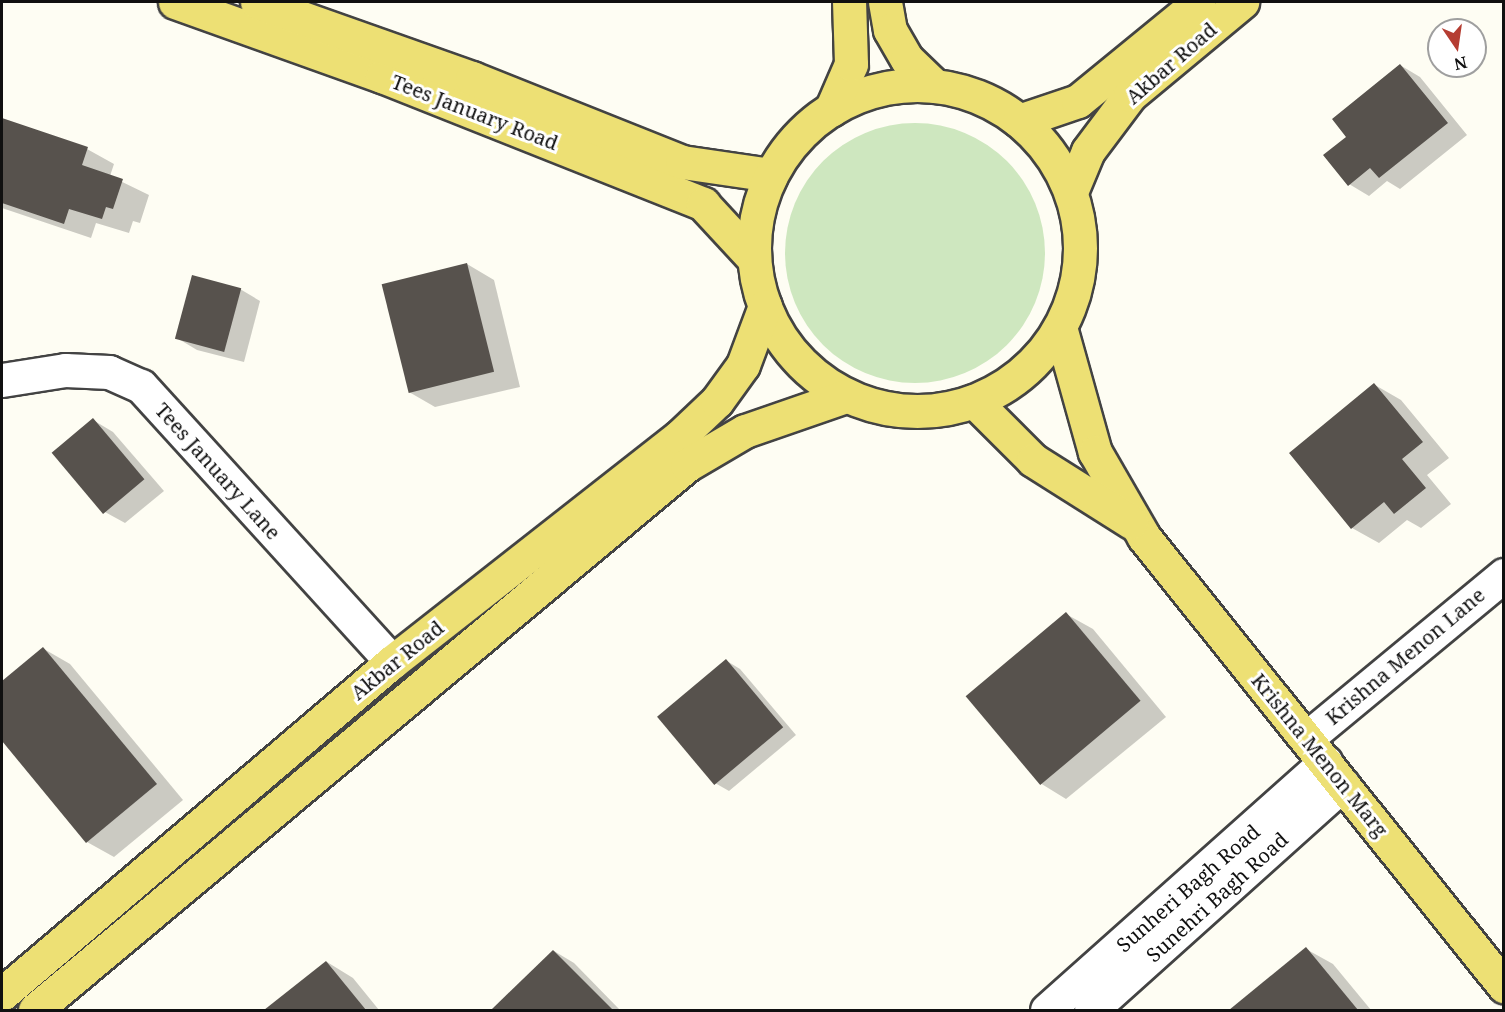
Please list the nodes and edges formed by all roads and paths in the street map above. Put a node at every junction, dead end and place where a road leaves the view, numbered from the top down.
1 (175, 2) edge
2 (257, 2) edge
3 (849, 2) edge
4 (885, 2) edge
5 (1199, 2) edge
6 (1242, 2) edge
7 (936, 86) junction
8 (831, 110) junction
9 (1019, 121) junction
10 (771, 175) junction
11 (1071, 192) junction
12 (753, 258) junction
13 (765, 306) junction
14 (1060, 327) junction
15 (2, 380) edge
16 (846, 396) junction
17 (974, 401) junction
18 (1136, 525) junction
19 (1503, 575) edge
20 (392, 662) junction
21 (1325, 761) junction
22 (1503, 986) edge
23 (2, 994) edge
24 (35, 1011) edge
25 (1047, 1011) edge
26 (1091, 1011) edge

1 - 12 main road, Tees January Road
2 - 10 main road, Tees January Road
3 - 8 main road
4 - 7 main road
5 - 9 main road, Akbar Road
6 - 11 main road, Akbar Road
7 - 8 main road
7 - 9 main road
8 - 10 main road
9 - 11 main road
10 - 12 main road
11 - 14 main road
12 - 13 main road
13 - 16 main road
13 - 20 main road, Akbar Road
14 - 17 main road
14 - 18 main road, Krishna Menon Marg
15 - 20 street, Tees January Lane
16 - 17 main road
16 - 24 main road, Akbar Road
17 - 18 main road, Krishna Menon Marg
18 - 21 main road, Krishna Menon Marg
19 - 21 street, Krishna Menon Lane
20 - 23 main road, Akbar Road
21 - 22 main road, Krishna Menon Marg
21 - 25 street, Sunheri Bagh Road
21 - 26 street, Sunehri Bagh Road

